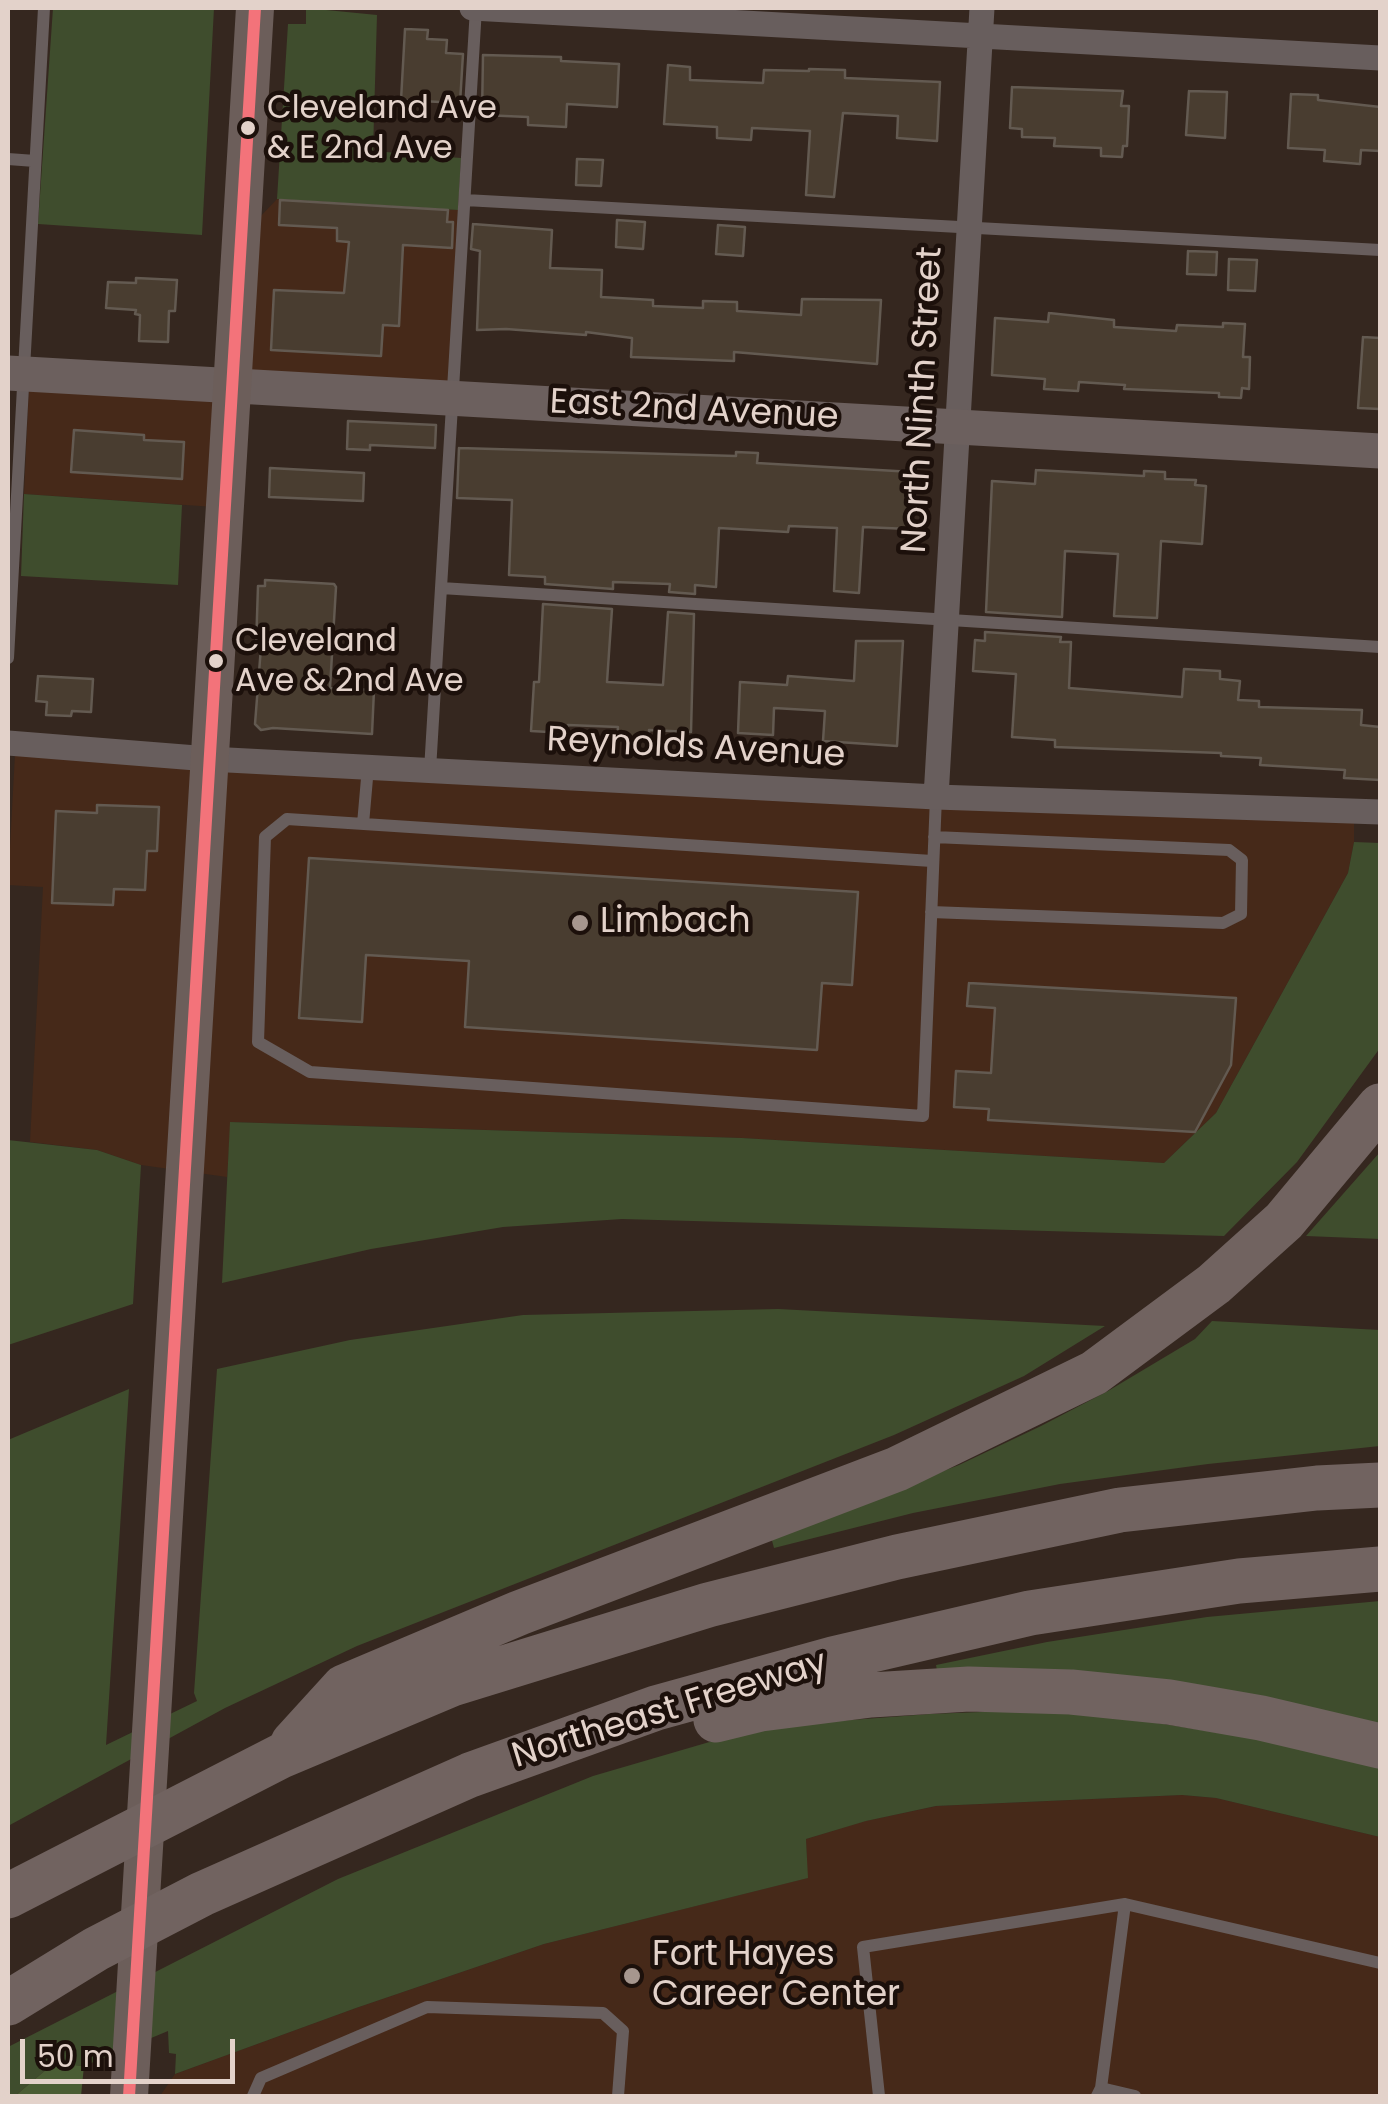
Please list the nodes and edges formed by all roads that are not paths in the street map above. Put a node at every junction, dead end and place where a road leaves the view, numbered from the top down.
1 (44, 8) edge
2 (255, 8) edge
3 (475, 8) edge
4 (982, 8) edge
5 (981, 36) junction
6 (1380, 58) edge
7 (8, 159) edge
8 (35, 160) junction
9 (464, 200) junction
10 (970, 228) junction
11 (1380, 250) edge
12 (15, 374) edge
13 (232, 386) junction
14 (452, 398) junction
15 (958, 426) junction
16 (1380, 451) edge
17 (9, 561) edge
18 (441, 588) junction
19 (946, 622) junction
20 (1380, 647) edge
21 (8, 658) edge
22 (8, 743) edge
23 (209, 759) junction
24 (368, 767) junction
25 (430, 770) junction
26 (936, 798) junction
27 (1380, 812) edge
28 (364, 824) junction
29 (934, 837) junction
30 (932, 861) junction
31 (931, 912) junction
32 (1380, 1106) edge
33 (1380, 1485) edge
34 (1380, 1569) edge
35 (1380, 1746) edge
36 (281, 1756) junction
37 (470, 1775) junction
38 (8, 1896) edge
39 (1125, 1904) junction
40 (1380, 1963) edge
41 (8, 2003) edge
42 (129, 2088) edge
43 (1099, 2092) edge
44 (254, 2096) edge
45 (618, 2096) edge
46 (879, 2096) edge
47 (1135, 2096) edge

1 - 8 lane
2 - 13 main road
3 - 5 street
3 - 9 lane
4 - 5 street, North Ninth Street
5 - 6 street
5 - 10 street, North Ninth Street
7 - 8 lane
8 - 12 lane
9 - 10 lane
9 - 14 lane
10 - 11 lane
10 - 15 street, North Ninth Street
12 - 13 street, East 2nd Avenue
12 - 17 lane
13 - 14 street, East 2nd Avenue
13 - 23 main road
14 - 15 street, East 2nd Avenue
14 - 18 lane
15 - 16 street, East 2nd Avenue
15 - 19 street, North Ninth Street
17 - 21 lane
18 - 19 lane
18 - 25 lane
19 - 20 lane
19 - 26 street, North Ninth Street
22 - 23 street, Reynolds Avenue
23 - 24 street, Reynolds Avenue
23 - 42 main road
24 - 25 street, Reynolds Avenue
24 - 28 lane
25 - 26 street, Reynolds Avenue
26 - 27 street, Reynolds Avenue
26 - 29 lane
28 - 30 lane
28 - 31 lane
29 - 30 lane
29 - 31 lane
30 - 31 lane
32 - 36 highway
33 - 36 highway
34 - 37 highway, Northeast Freeway
35 - 37 highway
36 - 38 highway
37 - 41 highway, Northeast Freeway
39 - 40 lane
39 - 43 lane
39 - 46 lane
43 - 47 lane
44 - 45 lane

